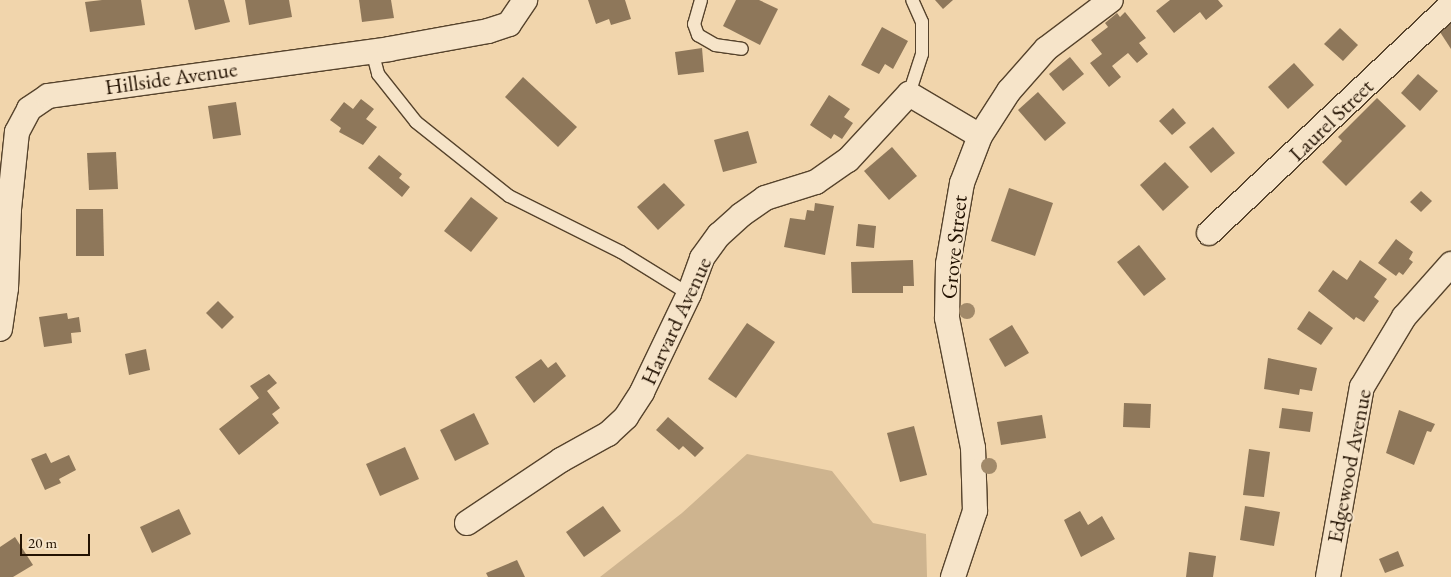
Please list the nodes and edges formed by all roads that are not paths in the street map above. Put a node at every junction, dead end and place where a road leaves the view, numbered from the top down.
1 (525, 0) edge
2 (701, 0) edge
3 (912, 0) edge
4 (1111, 0) edge
5 (1451, 5) edge
6 (742, 49) dead end
7 (372, 52) junction
8 (909, 94) junction
9 (980, 136) junction
10 (1209, 233) dead end
11 (1451, 264) edge
12 (689, 294) junction
13 (0, 329) edge
14 (466, 523) dead end
15 (953, 577) edge
16 (1328, 577) edge

1 - 7 street, Hillside Avenue
2 - 6 lane
3 - 8 lane
4 - 9 street, Grove Street
5 - 10 street, Laurel Street
7 - 12 lane
7 - 13 street, Hillside Avenue
8 - 9 street
8 - 12 street, Harvard Avenue
9 - 15 street, Grove Street
11 - 16 street, Edgewood Avenue
12 - 14 street, Harvard Avenue

